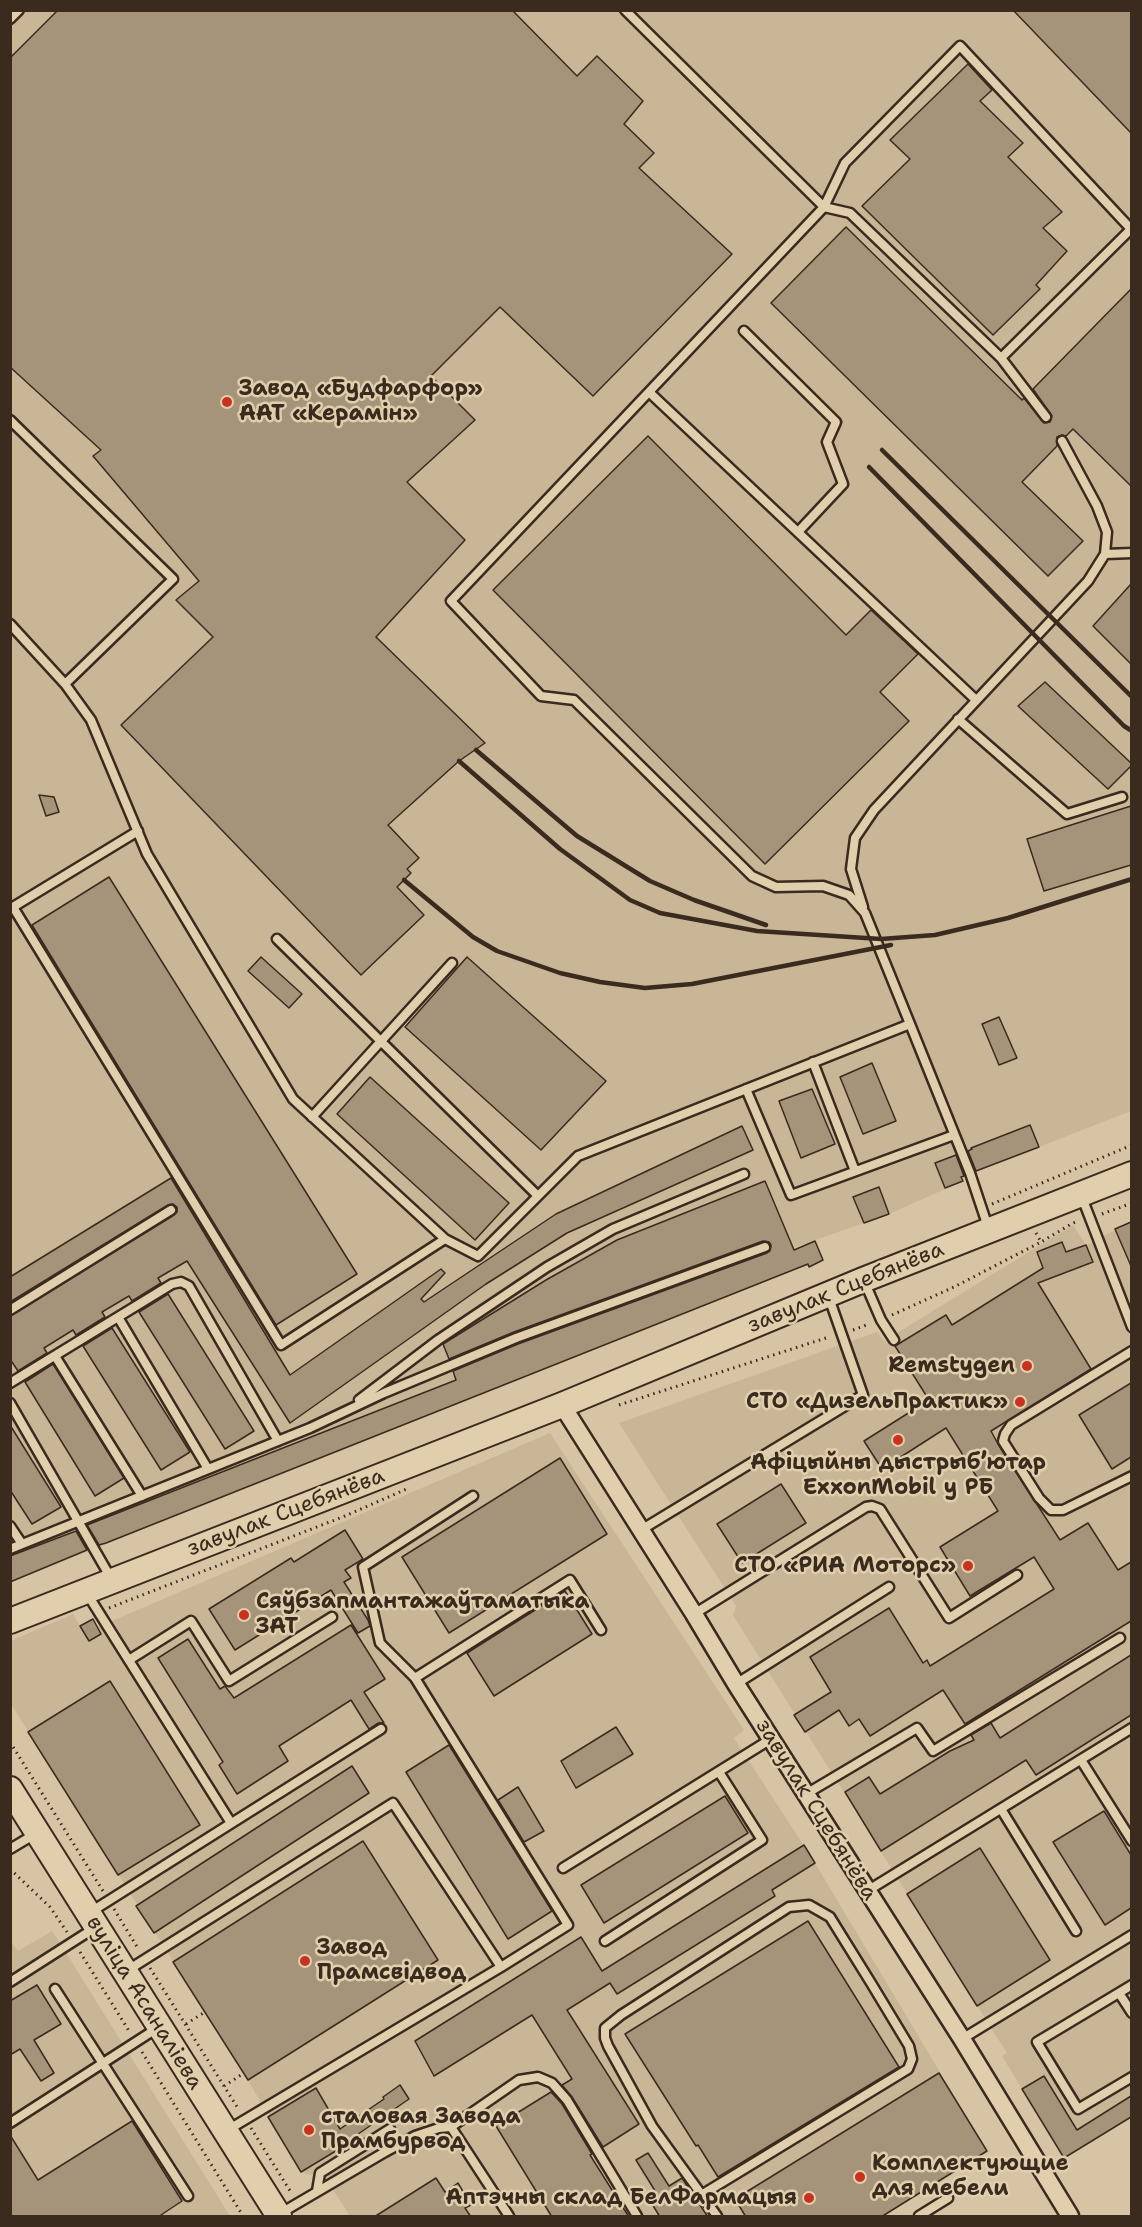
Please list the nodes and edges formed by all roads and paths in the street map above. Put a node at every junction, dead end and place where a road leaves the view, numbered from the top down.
1 (19, 10) edge
2 (625, 10) edge
3 (10, 19) edge
4 (824, 207) junction
5 (744, 331) dead end
6 (1001, 358) junction
7 (649, 392) junction
8 (1046, 417) dead end
9 (10, 420) edge
10 (1062, 441) dead end
11 (798, 532) junction
12 (1131, 553) edge
13 (1105, 554) junction
14 (10, 624) edge
15 (65, 684) junction
16 (976, 700) junction
17 (958, 719) junction
18 (1122, 797) dead end
19 (138, 831) junction
20 (864, 913) junction
21 (277, 939) dead end
22 (452, 963) dead end
23 (910, 1024) junction
24 (382, 1040) junction
25 (813, 1062) junction
26 (746, 1089) junction
27 (312, 1117) junction
28 (954, 1134) junction
29 (1131, 1145) edge
30 (855, 1172) junction
31 (744, 1174) dead end
32 (1131, 1174) edge
33 (1081, 1195) junction
34 (537, 1196) junction
35 (171, 1210) dead end
36 (986, 1219) junction
37 (445, 1239) junction
38 (1041, 1242) dead end
39 (765, 1247) dead end
40 (863, 1280) junction
41 (828, 1295) junction
42 (10, 1310) edge
43 (118, 1317) junction
44 (881, 1320) junction
45 (1131, 1327) edge
46 (840, 1334) junction
47 (894, 1340) dead end
48 (1131, 1351) edge
49 (55, 1356) junction
50 (10, 1383) edge
51 (10, 1403) edge
52 (562, 1405) junction
53 (615, 1406) dead end
54 (347, 1409) junction
55 (278, 1441) junction
56 (208, 1469) junction
57 (1131, 1476) edge
58 (418, 1485) dead end
59 (142, 1496) junction
60 (473, 1496) dead end
61 (78, 1521) junction
62 (10, 1526) edge
63 (641, 1530) junction
64 (22, 1544) junction
65 (10, 1549) edge
66 (1017, 1575) dead end
67 (112, 1581) junction
68 (889, 1587) dead end
69 (86, 1591) junction
70 (99, 1612) junction
71 (694, 1614) junction
72 (332, 1617) dead end
73 (10, 1621) edge
74 (601, 1630) dead end
75 (1120, 1638) dead end
76 (129, 1660) junction
77 (415, 1678) junction
78 (736, 1684) junction
79 (1131, 1728) edge
80 (381, 1729) dead end
81 (771, 1739) junction
82 (10, 1742) edge
83 (1081, 1760) junction
84 (719, 1772) junction
85 (10, 1789) edge
86 (806, 1794) junction
87 (1001, 1809) junction
88 (231, 1823) junction
89 (38, 1832) junction
90 (1131, 1841) edge
91 (10, 1849) edge
92 (563, 1868) dead end
93 (867, 1891) junction
94 (98, 1914) junction
95 (1076, 1932) dead end
96 (1131, 1935) edge
97 (606, 1941) dead end
98 (135, 1966) junction
99 (501, 1967) junction
100 (10, 1982) edge
101 (1131, 1985) edge
102 (55, 1989) dead end
103 (1119, 1993) junction
104 (205, 2012) dead end
105 (1131, 2013) edge
106 (185, 2025) junction
107 (159, 2027) junction
108 (962, 2039) junction
109 (103, 2063) junction
110 (244, 2073) dead end
111 (1131, 2077) edge
112 (224, 2085) junction
113 (10, 2123) edge
114 (236, 2126) junction
115 (451, 2127) junction
116 (390, 2129) dead end
117 (317, 2191) junction
118 (703, 2194) junction
119 (188, 2196) dead end
120 (948, 2198) dead end
121 (285, 2212) edge
122 (509, 2217) edge
123 (637, 2217) edge
124 (717, 2217) edge
125 (919, 2217) edge
126 (1070, 2217) edge

1 - 3 lane
2 - 4 lane
4 - 6 lane
4 - 6 lane
4 - 7 lane
5 - 11 lane
6 - 8 lane
7 - 11 lane
7 - 20 lane
9 - 15 lane
10 - 13 lane
11 - 16 lane
12 - 13 lane
13 - 16 lane
14 - 15 lane
15 - 19 lane
16 - 17 lane
17 - 18 lane
17 - 20 lane
19 - 27 lane
19 - 37 lane
20 - 23 lane
21 - 24 lane
22 - 24 lane
23 - 25 lane
23 - 28 lane
24 - 27 lane
24 - 34 lane
25 - 26 lane
25 - 30 lane
26 - 30 lane
26 - 34 lane
27 - 37 lane
28 - 30 lane
28 - 36 lane
29 - 36 path
31 - 54 lane
32 - 33 street, завулак Сцебянёва
33 - 36 street, завулак Сцебянёва
33 - 45 lane
34 - 37 lane
35 - 42 lane
36 - 40 street, завулак Сцебянёва
38 - 44 path
39 - 54 lane
40 - 41 street, завулак Сцебянёва
40 - 44 lane
41 - 46 lane
41 - 52 street, завулак Сцебянёва
43 - 49 lane
43 - 55 lane
43 - 56 lane
44 - 46 path
44 - 47 lane
46 - 53 path
46 - 63 lane
48 - 57 lane
49 - 50 lane
49 - 59 lane
51 - 61 lane
52 - 63 street, завулак Сцебянёва
52 - 67 street, завулак Сцебянёва
54 - 55 lane
55 - 56 lane
56 - 59 lane
58 - 70 path
59 - 61 lane
60 - 77 lane
61 - 64 lane
61 - 67 lane
62 - 64 lane
63 - 71 street, завулак Сцебянёва
64 - 65 lane
66 - 71 lane
67 - 69 street, завулак Сцебянёва
68 - 78 lane
69 - 70 lane
69 - 73 street, завулак Сцебянёва
70 - 76 lane
71 - 78 street, завулак Сцебянёва
72 - 76 lane
74 - 77 lane
75 - 86 lane
76 - 88 lane
77 - 99 lane
78 - 81 street, завулак Сцебянёва
79 - 83 lane
80 - 88 lane
81 - 84 lane
81 - 86 street, завулак Сцебянёва
82 - 94 path
83 - 87 lane
83 - 90 lane
84 - 92 lane
84 - 97 lane
85 - 89 street, вуліца Асаналіева
86 - 93 street, завулак Сцебянёва
87 - 93 lane
87 - 95 lane
88 - 94 lane
89 - 91 lane
89 - 94 street, вуліца Асаналіева
93 - 108 street, завулак Сцебянёва
94 - 98 street, вуліца Асаналіева
94 - 98 path
94 - 100 lane
96 - 108 lane
98 - 99 lane
98 - 106 path
98 - 107 street, вуліца Асаналіева
99 - 114 lane
101 - 103 lane
102 - 109 lane
103 - 105 lane
103 - 111 lane
104 - 106 path
106 - 112 path
107 - 109 lane
107 - 114 street, вуліца Асаналіева
108 - 126 street, завулак Сцебянёва
109 - 113 lane
109 - 119 lane
110 - 112 path
112 - 114 path
114 - 121 street, вуліца Асаналіева
114 - 121 path
115 - 117 lane
115 - 122 lane
115 - 123 lane
116 - 117 lane
117 - 121 lane
118 - 118 lane
118 - 124 lane
120 - 125 lane

